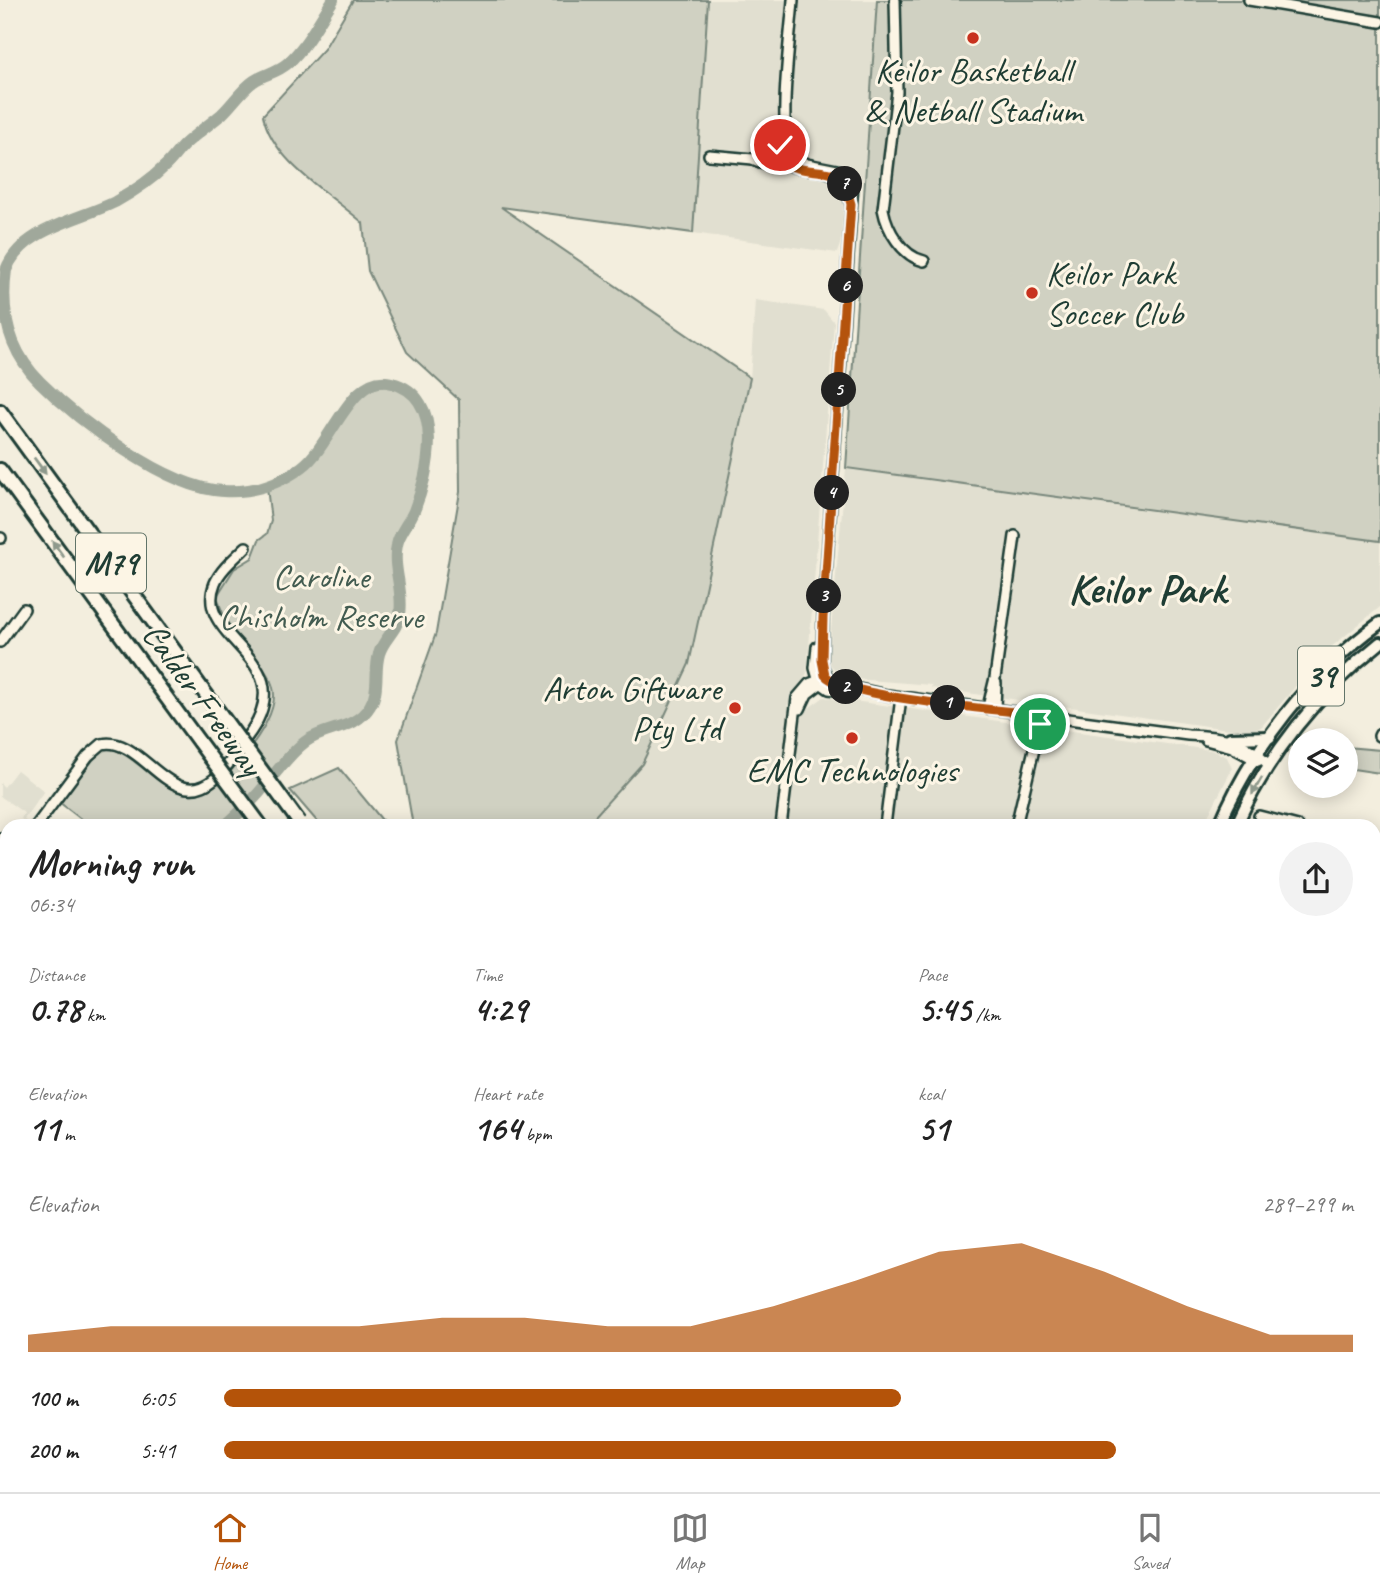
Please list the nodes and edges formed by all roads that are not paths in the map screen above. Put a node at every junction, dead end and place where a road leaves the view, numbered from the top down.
1 (793, 0) edge
2 (895, 0) edge
3 (1249, 0) edge
4 (1380, 22) edge
5 (709, 155) dead end
6 (785, 155) junction
7 (924, 261) dead end
8 (0, 411) edge
9 (0, 470) edge
10 (1015, 536) dead end
11 (246, 547) dead end
12 (24, 609) dead end
13 (1379, 626) edge
14 (0, 642) edge
15 (1380, 642) edge
16 (821, 681) junction
17 (901, 697) junction
18 (991, 708) junction
19 (1042, 715) junction
20 (1188, 735) junction
21 (1270, 737) junction
22 (1230, 738) junction
23 (1256, 757) junction
24 (1269, 765) junction
25 (1259, 816) dead end
26 (41, 819) edge
27 (256, 819) edge
28 (296, 819) edge
29 (782, 819) edge
30 (887, 819) edge
31 (1018, 819) edge
32 (1223, 819) edge
33 (1240, 819) edge
34 (1271, 819) edge

1 - 6 street
2 - 7 street
3 - 4 street
5 - 6 street
6 - 16 street
8 -> 28 highway, Calder Freeway / M79, bridge
27 -> 9 highway, Calder Freeway / M79, bridge
10 - 18 street
11 - 26 street
12 - 14 street
13 - 21 main road, 39
15 - 24 main road, 39
16 - 17 street
16 - 29 street
17 - 18 street
17 - 30 street
18 - 19 street
19 - 20 street
19 - 31 street
20 - 22 street
20 - 23 street
21 - 22 main road
21 - 23 main road, 39
22 - 23 street
23 - 24 street
23 - 32 main road, 39
24 -> 33 main road, 39
25 - 34 street

